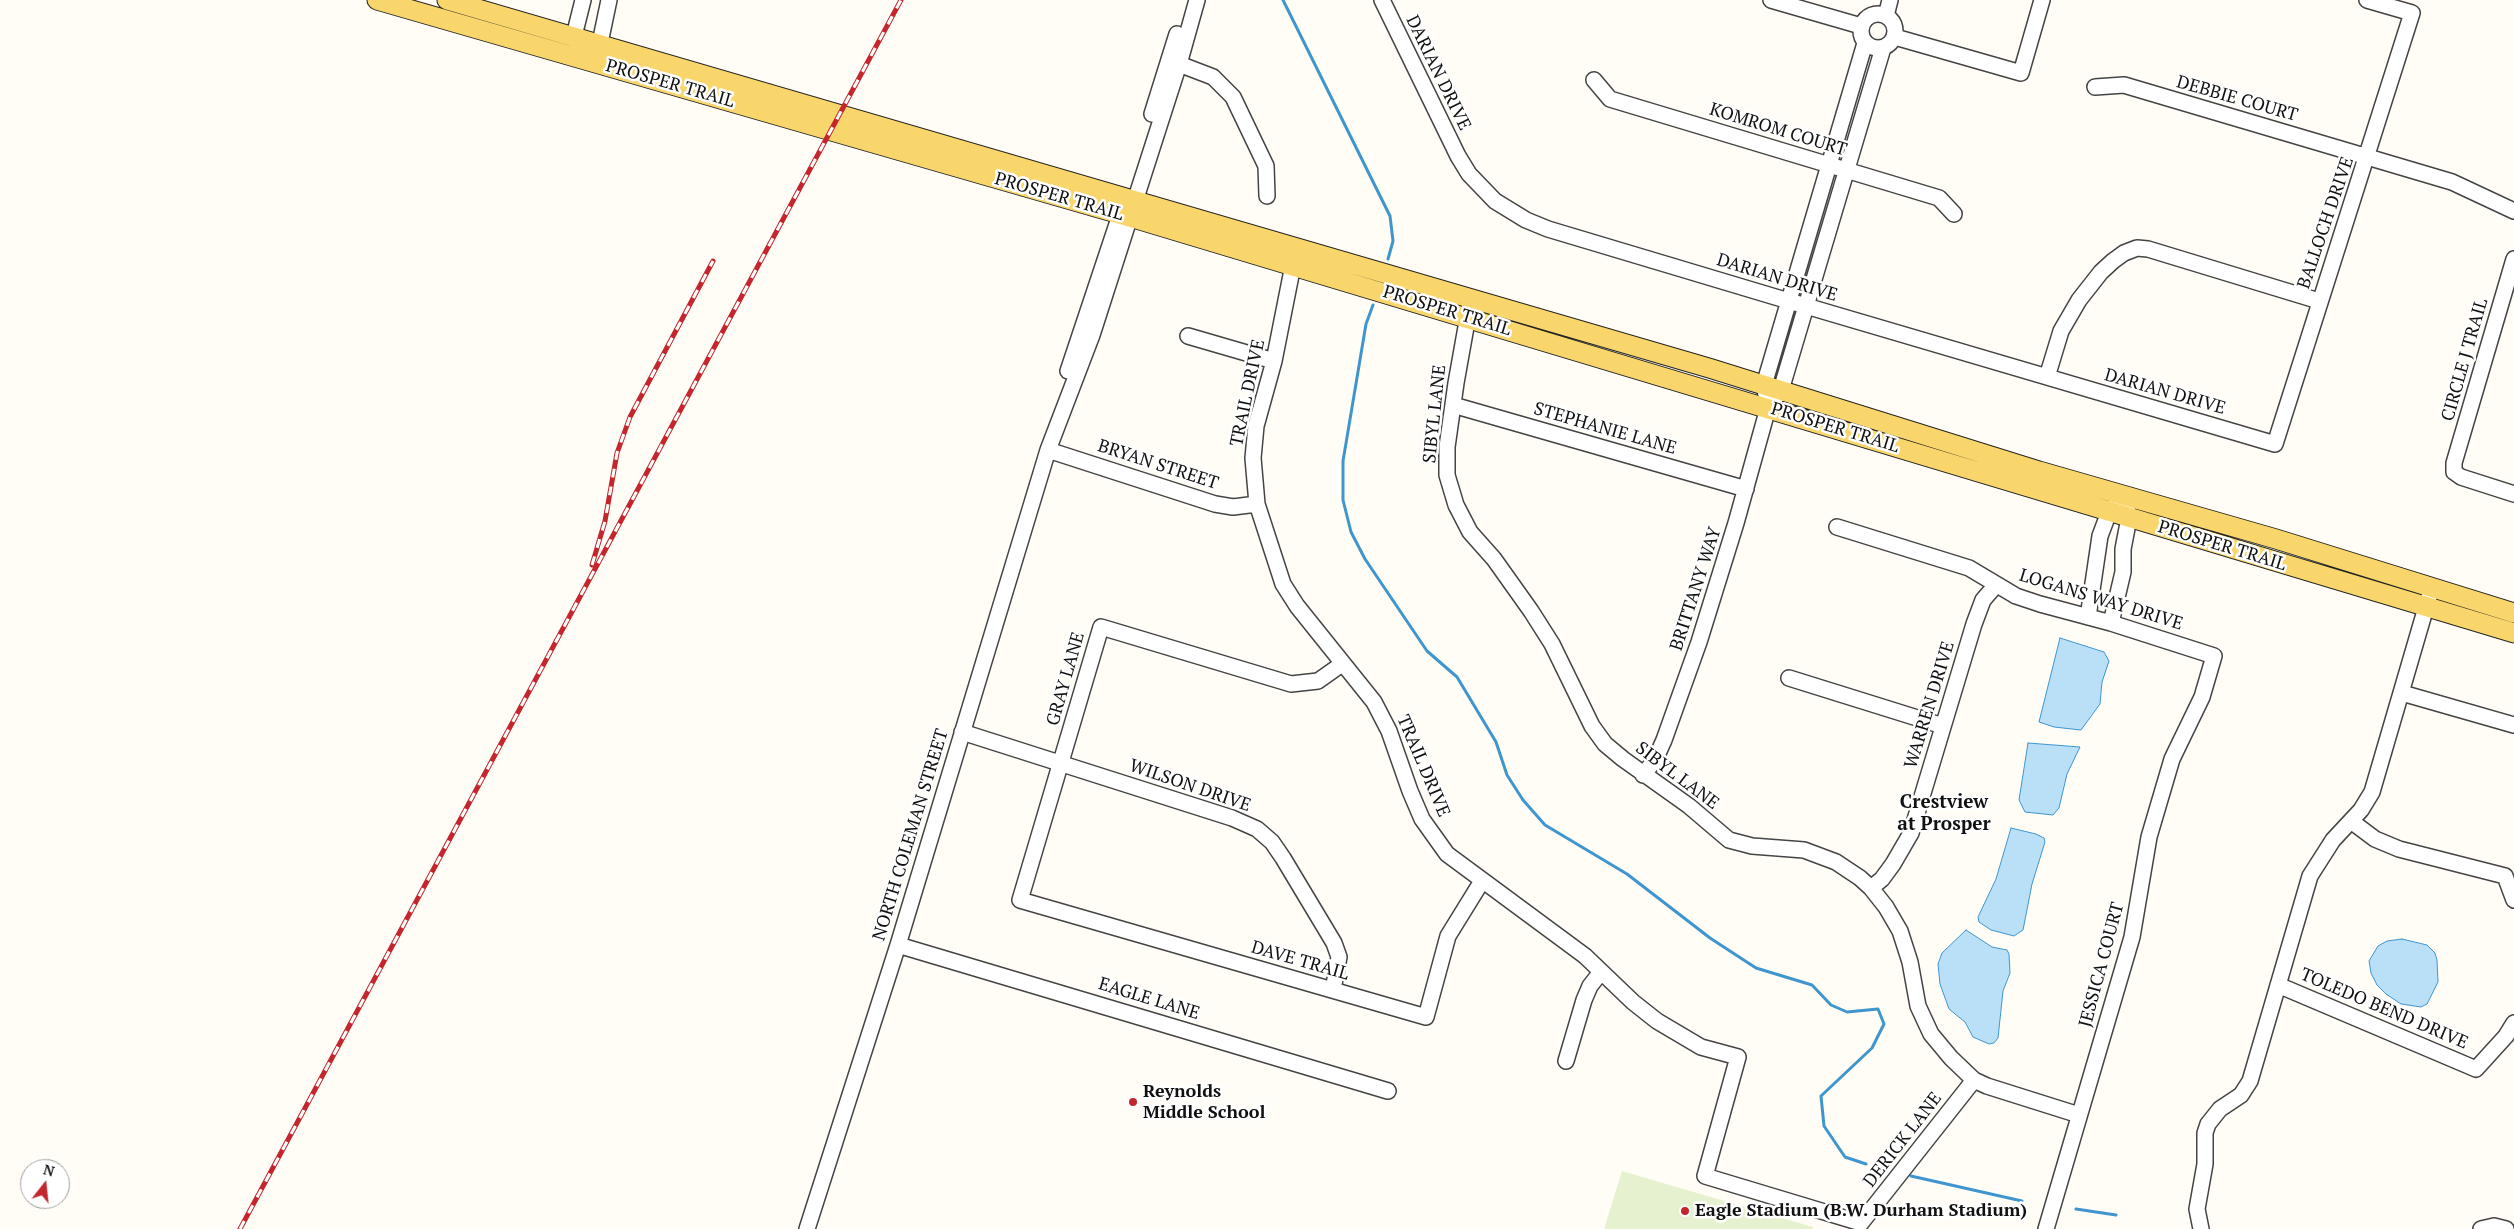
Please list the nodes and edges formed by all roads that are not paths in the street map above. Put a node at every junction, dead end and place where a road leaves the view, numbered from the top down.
1 (377, 0) edge
2 (447, 0) edge
3 (583, 0) edge
4 (608, 0) edge
5 (1188, 0) edge
6 (1197, 0) edge
7 (1382, 0) edge
8 (1771, 0) edge
9 (1890, 0) edge
10 (2042, 0) edge
11 (2367, 0) edge
12 (1886, 16) junction
13 (1861, 26) junction
14 (574, 36) junction
15 (1895, 37) junction
16 (600, 43) junction
17 (1865, 43) junction
18 (1882, 48) junction
19 (584, 58) junction
20 (1179, 64) junction
21 (1594, 80) dead end
22 (2095, 87) dead end
23 (2368, 157) junction
24 (1830, 166) junction
25 (1846, 170) junction
26 (1267, 196) dead end
27 (1127, 208) junction
28 (2514, 211) edge
29 (1954, 214) dead end
30 (1295, 257) junction
31 (2514, 260) edge
32 (1790, 302) junction
33 (2319, 302) junction
34 (1806, 306) junction
35 (1469, 308) junction
36 (1188, 336) dead end
37 (1274, 361) junction
38 (2047, 376) junction
39 (1773, 388) junction
40 (1453, 405) junction
41 (1768, 408) junction
42 (2275, 444) joint
43 (1048, 450) junction
44 (1746, 489) junction
45 (2514, 494) edge
46 (2124, 495) junction
47 (1257, 504) junction
48 (2109, 512) junction
49 (2129, 518) junction
50 (1837, 527) dead end
51 (2094, 582) junction
52 (1996, 585) junction
53 (2119, 585) junction
54 (2432, 588) junction
55 (2426, 607) junction
56 (2514, 613) edge
57 (2088, 617) junction
58 (2111, 623) junction
59 (2514, 633) edge
60 (2214, 656) joint
61 (1342, 664) junction
62 (1789, 678) dead end
63 (2402, 693) junction
64 (2514, 724) edge
65 (1943, 726) junction
66 (962, 732) junction
67 (1060, 763) junction
68 (1644, 775) junction
69 (2351, 821) junction
70 (1482, 881) junction
71 (1871, 888) junction
72 (1020, 900) joint
73 (2514, 900) edge
74 (898, 945) junction
75 (1601, 972) junction
76 (2278, 985) junction
77 (1333, 990) junction
78 (2514, 1023) edge
79 (1566, 1061) dead end
80 (1974, 1080) junction
81 (1388, 1090) dead end
82 (2078, 1115) junction
83 (1861, 1223) joint
84 (807, 1229) edge
85 (2046, 1229) edge
86 (2201, 1229) edge
87 (2481, 1229) edge
88 (2506, 1229) edge

1 - 19 main road, PROSPER TRAIL
2 - 14 main road, PROSPER TRAIL
3 - 14 street
4 - 16 street
5 - 27 street, NORTH COLEMAN STREET
6 - 20 street, NORTH COLEMAN STREET
7 - 32 street, DARIAN DRIVE
8 - 13 street
9 - 12 street
10 - 15 street
11 - 23 street, BALLOCH DRIVE
12 - 13 street
12 - 15 street
13 - 17 street
14 - 16 main road, PROSPER TRAIL
14 - 19 street
15 - 18 street
16 - 19 street
16 - 27 main road, PROSPER TRAIL
17 - 18 street
17 - 24 street, BRITTANY WAY
18 - 25 street, BRITTANY WAY
19 - 27 main road, PROSPER TRAIL
20 - 26 street
20 - 27 street, NORTH COLEMAN STREET
21 - 24 street, KOMROM COURT
22 - 23 street, DEBBIE COURT
23 - 28 street, DEBBIE COURT
23 - 33 street, BALLOCH DRIVE
24 - 25 street, KOMROM COURT
24 - 32 street, BRITTANY WAY
25 - 29 street, KOMROM COURT
25 - 34 street, BRITTANY WAY
27 - 30 main road, PROSPER TRAIL
27 - 43 street, NORTH COLEMAN STREET
30 - 35 main road, PROSPER TRAIL
30 - 37 street, TRAIL DRIVE
31 - 45 street, CIRCLE J TRAIL
32 - 34 street, DARIAN DRIVE
32 - 39 street, BRITTANY WAY
33 - 38 street
33 - 42 street, BALLOCH DRIVE
34 - 38 street, DARIAN DRIVE
34 - 39 street, BRITTANY WAY
35 - 39 main road, PROSPER TRAIL
35 - 40 street, SIBYL LANE
35 - 41 main road, PROSPER TRAIL
36 - 37 street
37 - 47 street, TRAIL DRIVE
38 - 42 street, DARIAN DRIVE
39 - 41 street, BRITTANY WAY
39 - 46 main road, PROSPER TRAIL
40 - 44 street, STEPHANIE LANE
40 - 68 street, SIBYL LANE
41 - 44 street, BRITTANY WAY
41 - 48 main road, PROSPER TRAIL
43 - 47 street, BRYAN STREET
43 - 66 street, NORTH COLEMAN STREET
44 - 68 street, BRITTANY WAY
46 - 48 street
46 - 49 street
46 - 54 main road, PROSPER TRAIL
47 - 61 street, TRAIL DRIVE
48 - 49 main road, PROSPER TRAIL
48 - 51 street
49 - 53 street
49 - 55 main road, PROSPER TRAIL
50 - 52 street, LOGANS WAY DRIVE
51 - 53 street
51 - 57 street
52 - 57 street, LOGANS WAY DRIVE
52 - 65 street, WARREN DRIVE
53 - 58 street
54 - 55 street
54 - 56 main road, PROSPER TRAIL
55 - 59 main road, PROSPER TRAIL
55 - 63 street
57 - 58 street, LOGANS WAY DRIVE
58 - 60 street, LOGANS WAY DRIVE
60 - 82 street, JESSICA COURT
61 - 67 street, GRAY LANE
61 - 70 street, TRAIL DRIVE
62 - 65 street
63 - 64 street
63 - 69 street
65 - 71 street, WARREN DRIVE
66 - 67 street, WILSON DRIVE
66 - 74 street, NORTH COLEMAN STREET
67 - 72 street, GRAY LANE
67 - 77 street, WILSON DRIVE
68 - 71 street, SIBYL LANE
69 - 73 street
69 - 76 street
70 - 75 street, TRAIL DRIVE
70 - 77 street, DAVE TRAIL
71 - 80 street, SIBYL LANE
72 - 77 street, DAVE TRAIL
74 - 81 street, EAGLE LANE
74 - 84 street, NORTH COLEMAN STREET
75 - 79 street
75 - 83 street, TRAIL DRIVE
76 - 78 street, TOLEDO BEND DRIVE
76 - 86 street
80 - 82 street, SIBYL LANE
80 - 83 street, DERICK LANE
82 - 85 street, JESSICA COURT
87 - 88 street

